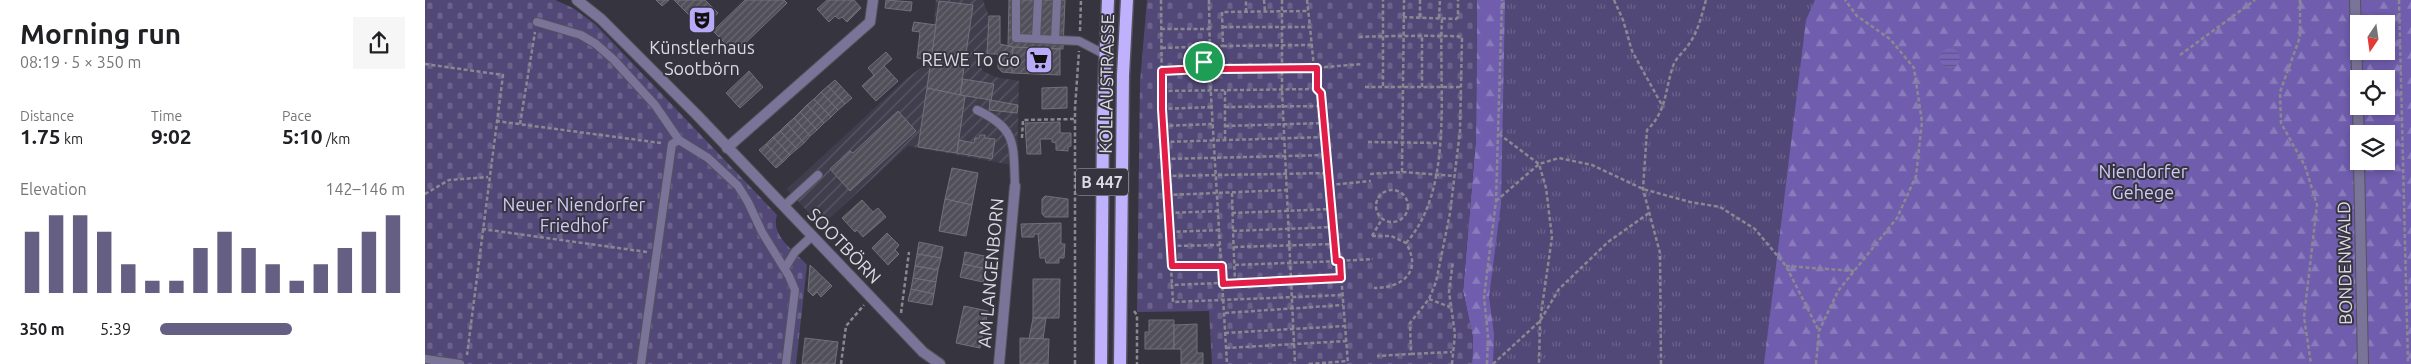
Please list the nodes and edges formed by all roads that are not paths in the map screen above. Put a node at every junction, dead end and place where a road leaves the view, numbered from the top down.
1 (577, 0) edge
2 (873, 0) edge
3 (1016, 0) edge
4 (1038, 0) edge
5 (1057, 0) edge
6 (1108, 0) edge
7 (1127, 0) edge
8 (2355, 0) edge
9 (537, 22) road end
10 (1036, 39) junction
11 (1055, 40) junction
12 (1104, 54) junction
13 (977, 110) dead end
14 (2359, 125) edge
15 (675, 142) junction
16 (727, 148) junction
17 (2359, 170) edge
18 (819, 174) dead end
19 (1015, 186) joint
20 (784, 206) junction
21 (812, 236) junction
22 (785, 268) junction
23 (425, 359) edge
24 (461, 364) edge
25 (641, 364) edge
26 (786, 364) edge
27 (940, 364) edge
28 (999, 364) edge
29 (1101, 364) edge
30 (1120, 364) edge
31 (2363, 364) edge

1 - 16 street, SOOTBÖRN
2 - 16 street
3 - 10 lane
4 - 10 lane
5 - 11 lane
6 - 12 main road, KOLLAUSTRASSE / B 447
7 - 30 main road, KOLLAUSTRASSE / B 447
8 - 14 street
9 - 15 lane
10 - 11 lane
11 - 12 lane
12 - 29 main road, KOLLAUSTRASSE / B 447
13 - 19 lane
15 - 22 lane
15 - 25 lane
16 - 20 street, SOOTBÖRN
17 - 31 street, BONDENWALD
18 - 20 lane
19 - 28 street, AM LANGENBORN
20 - 21 street, SOOTBÖRN
21 - 22 lane
21 - 27 street, SOOTBÖRN
22 - 26 lane
23 - 24 lane

